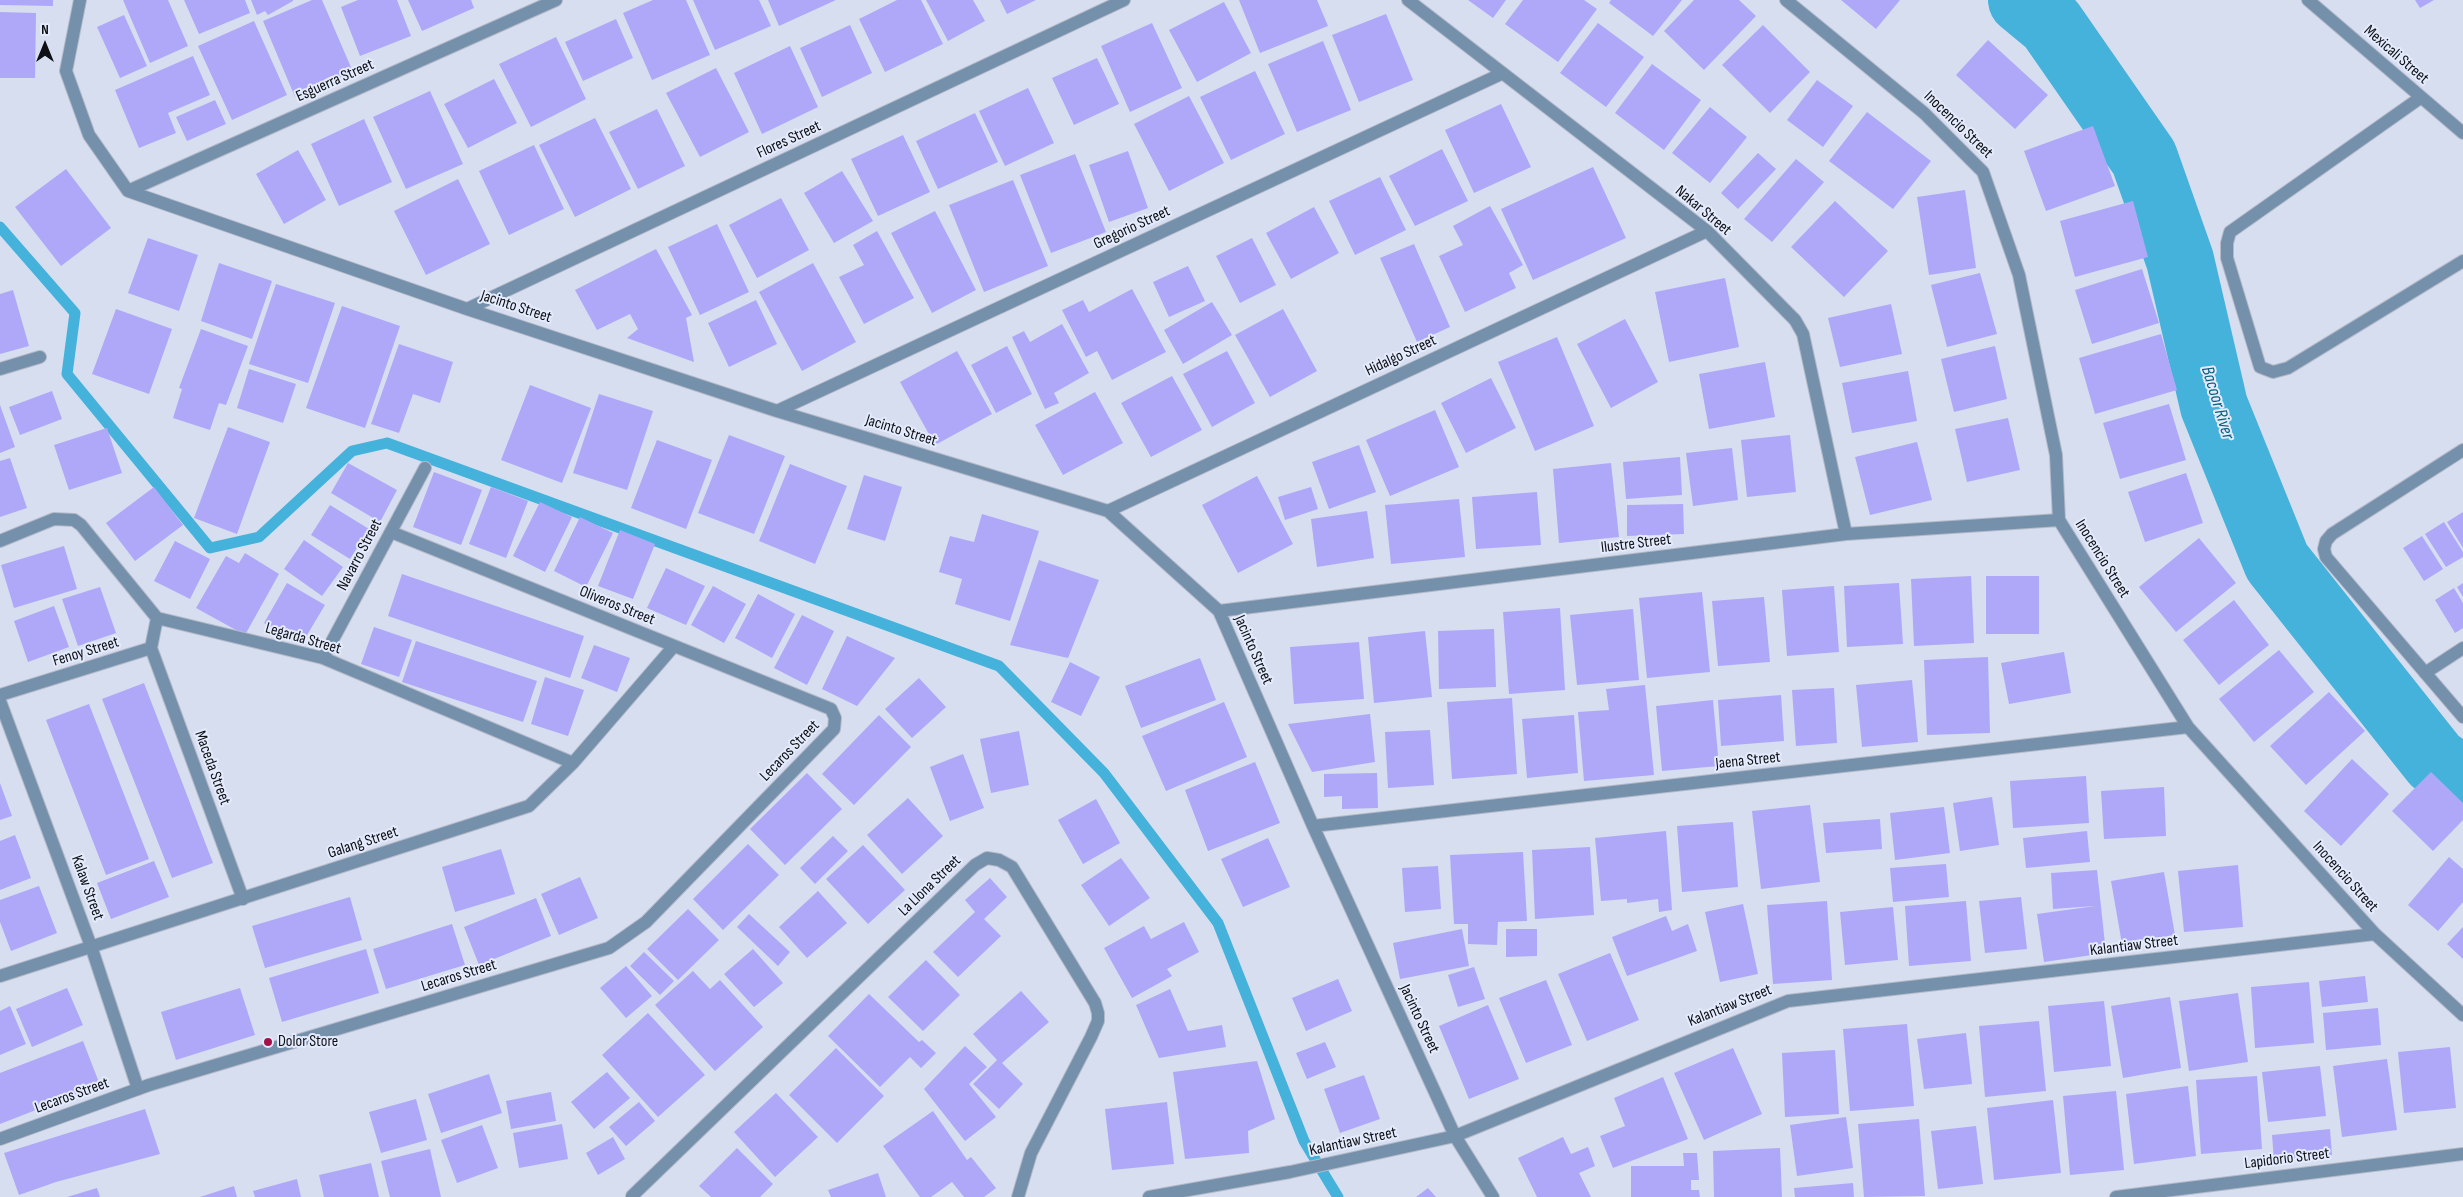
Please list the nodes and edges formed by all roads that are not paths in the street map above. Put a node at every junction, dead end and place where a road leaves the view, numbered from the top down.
1 (80, 0) edge
2 (556, 0) edge
3 (1124, 0) edge
4 (1408, 0) edge
5 (1786, 0) edge
6 (2308, 0) edge
7 (1501, 74) junction
8 (2420, 98) junction
9 (2463, 133) edge
10 (128, 191) junction
11 (1707, 231) junction
12 (2463, 261) edge
13 (467, 308) junction
14 (40, 357) dead end
15 (0, 369) edge
16 (777, 411) junction
17 (2463, 450) edge
18 (425, 468) dead end
19 (1108, 511) junction
20 (2059, 520) junction
21 (391, 532) junction
22 (1846, 534) junction
23 (0, 541) edge
24 (1219, 611) junction
25 (157, 618) junction
26 (674, 646) junction
27 (151, 648) junction
28 (2463, 648) edge
29 (323, 658) junction
30 (2425, 674) junction
31 (0, 696) edge
32 (0, 701) edge
33 (831, 709) joint
34 (2463, 717) edge
35 (2188, 727) junction
36 (573, 763) junction
37 (1313, 826) junction
38 (243, 899) junction
39 (2375, 934) junction
40 (92, 949) junction
41 (0, 976) edge
42 (2463, 1014) edge
43 (138, 1089) junction
44 (1455, 1136) junction
45 (0, 1139) edge
46 (2463, 1154) edge
47 (632, 1197) edge
48 (1018, 1197) edge
49 (1149, 1197) edge
50 (1493, 1197) edge
51 (2116, 1197) edge

1 - 10 street
2 - 10 street, Esguerra Street
3 - 13 street, Flores Street
4 - 7 street, Nakar Street
5 - 20 street, Inocencio Street
6 - 8 street, Mexicali Street
7 - 11 street, Nakar Street
7 - 16 street, Gregorio Street
8 - 9 street, Mexicali Street
8 - 12 street
10 - 13 street, Jacinto Street
11 - 19 street, Hidalgo Street
11 - 22 street, Nakar Street
13 - 16 street, Jacinto Street
14 - 15 street
16 - 19 street, Jacinto Street
17 - 30 street
18 - 21 street, Navarro Street
19 - 24 street, Jacinto Street
20 - 22 street, Ilustre Street
20 - 35 street, Inocencio Street
21 - 26 street, Oliveros Street
21 - 29 street, Navarro Street
22 - 24 street, Ilustre Street
23 - 25 street
24 - 37 street, Jacinto Street
25 - 27 street
25 - 29 street, Legarda Street
26 - 33 street, Oliveros Street
26 - 36 street, Galang Street
27 - 31 street, Fenoy Street
27 - 38 street, Maceda Street
28 - 30 street
29 - 36 street, Legarda Street
30 - 34 street
32 - 40 street, Kalaw Street
33 - 43 street, Lecaros Street
35 - 37 street, Jaena Street
35 - 39 street, Inocencio Street
36 - 38 street, Galang Street
37 - 44 street, Jacinto Street
38 - 40 street, Galang Street
39 - 42 street, Inocencio Street
39 - 44 street, Kalantiaw Street
40 - 41 street, Galang Street
40 - 43 street, Kalaw Street
43 - 45 street, Lecaros Street
44 - 49 street, Kalantiaw Street
44 - 50 street, Jacinto Street
46 - 51 street, Lapidorio Street
47 - 48 street, La Llona Street

